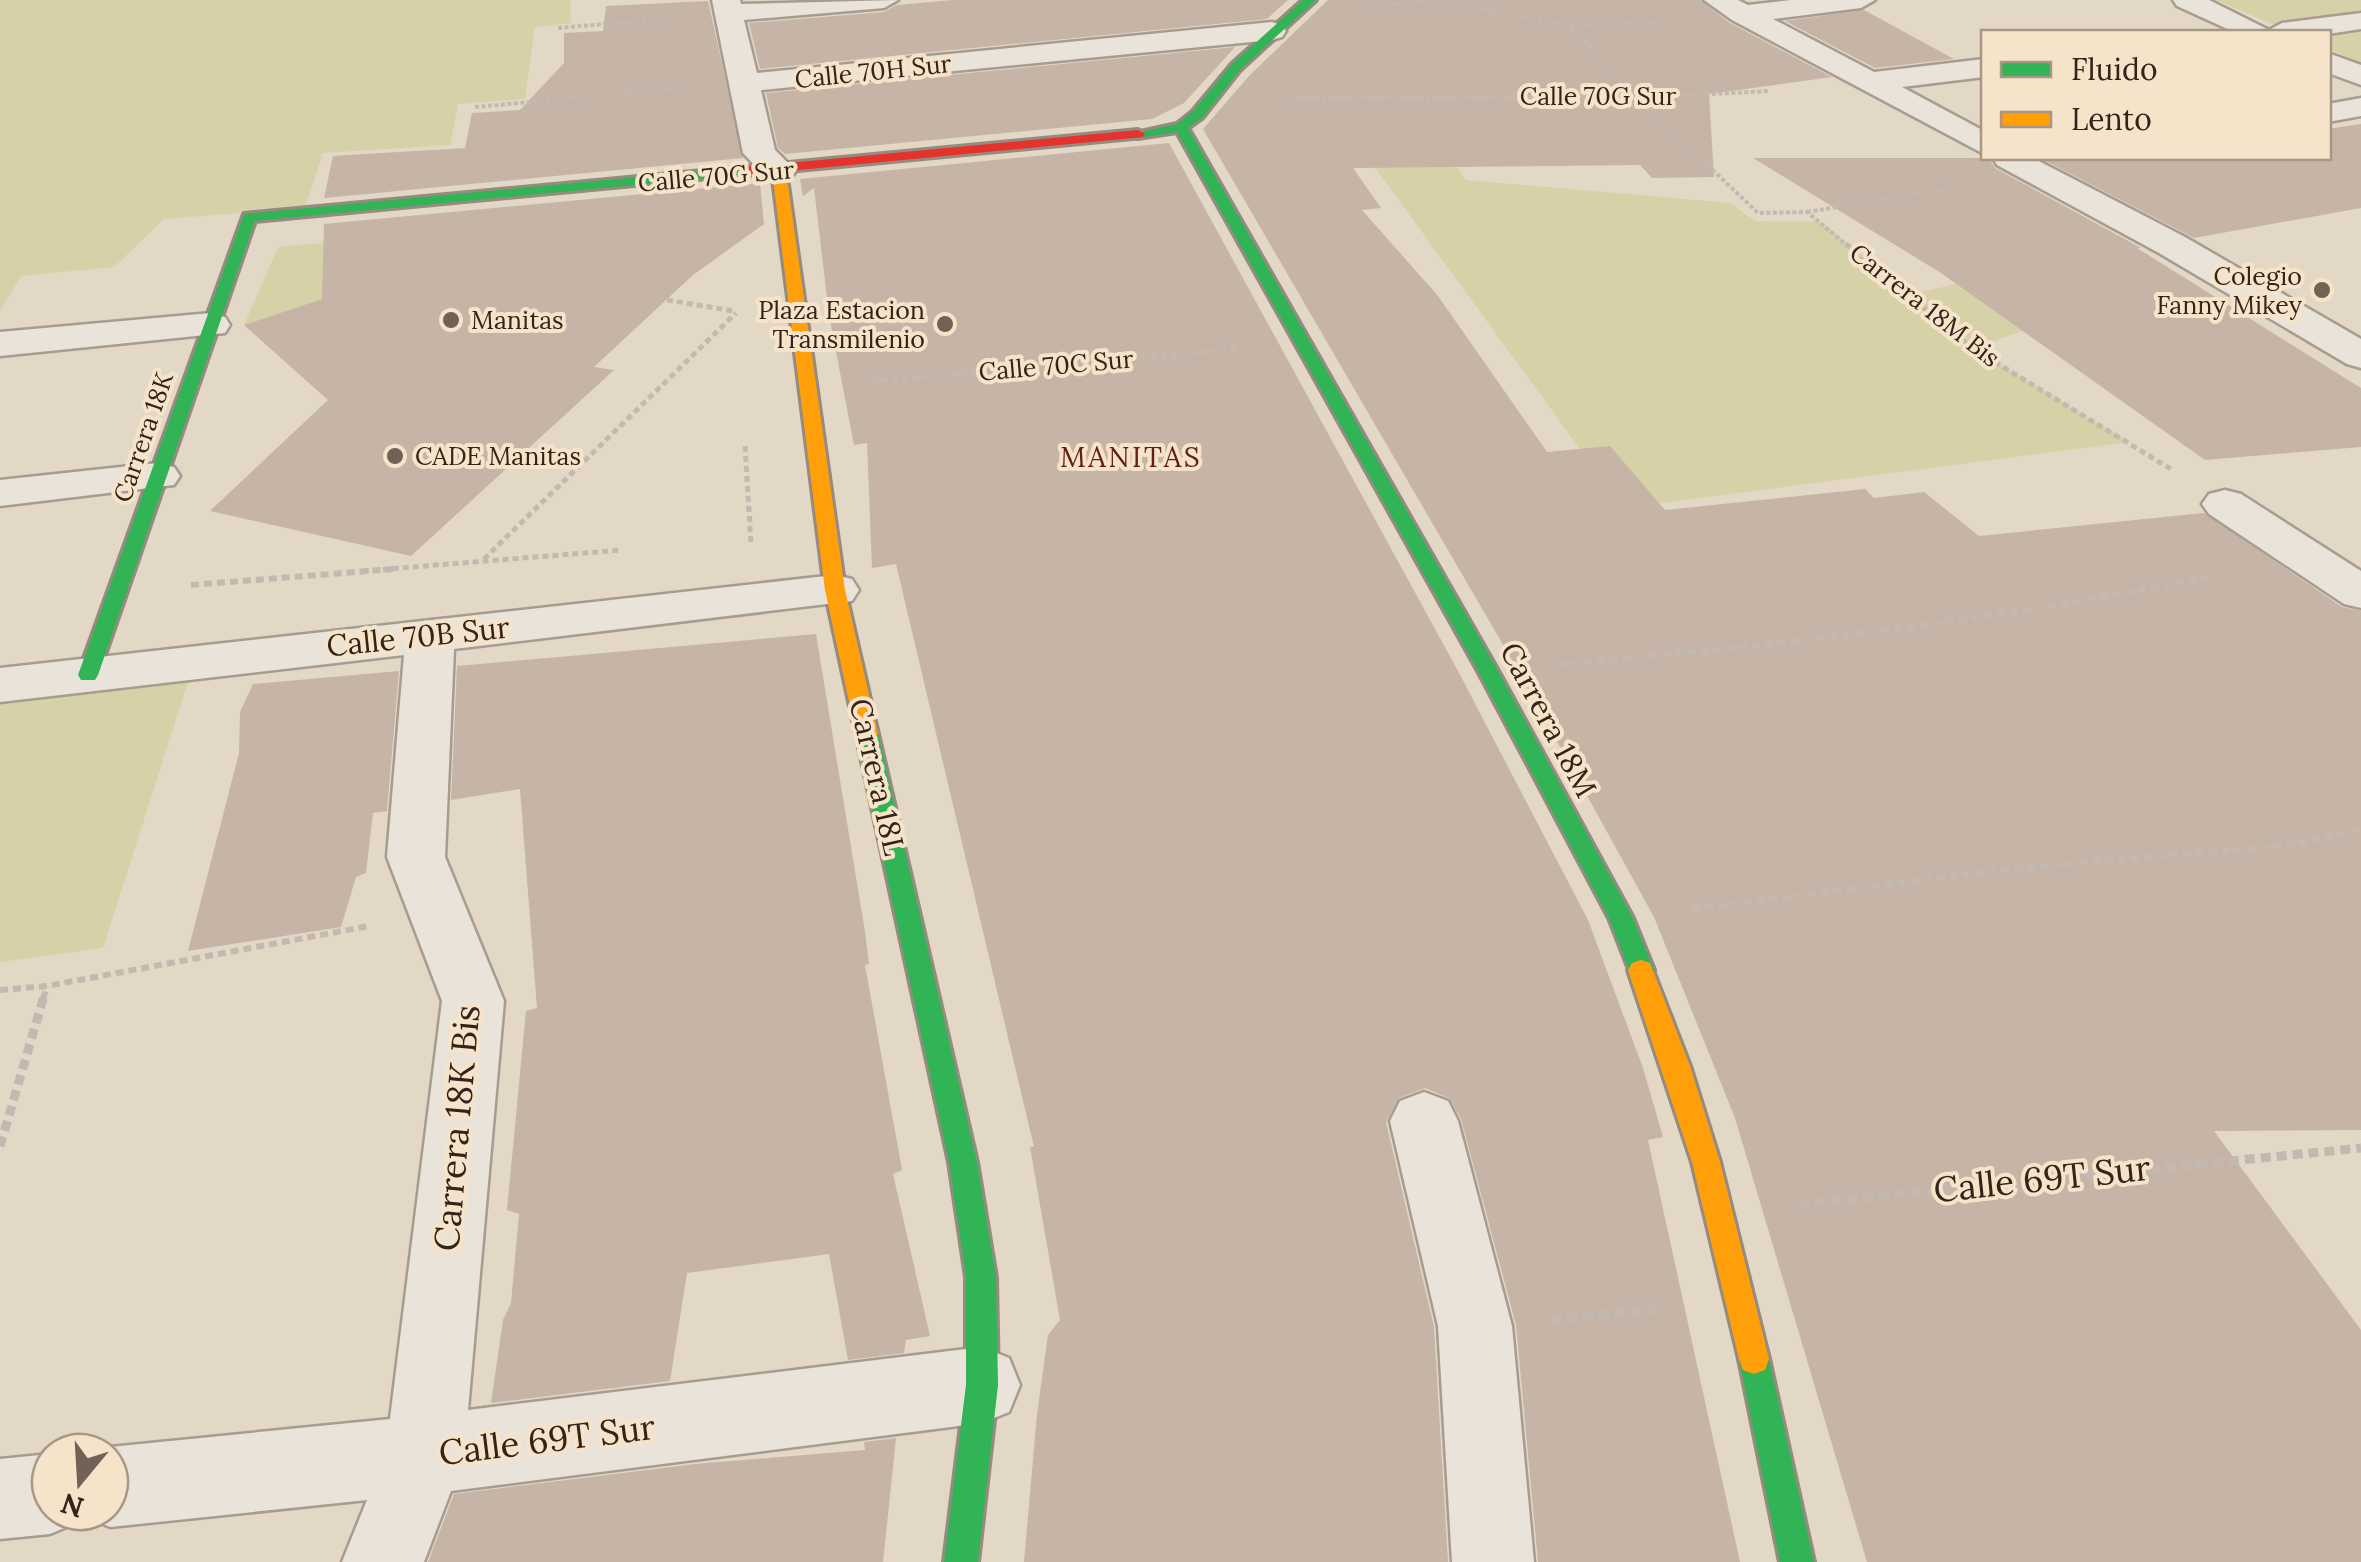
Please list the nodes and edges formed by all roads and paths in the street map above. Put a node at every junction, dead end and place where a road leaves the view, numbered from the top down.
1 (884, 0) edge
2 (1861, 0) edge
3 (2187, 0) edge
4 (727, 7) edge
5 (1730, 7) edge
6 (1292, 14) edge
7 (2361, 21) edge
8 (1571, 26) junction
9 (558, 28) dead end
10 (2252, 30) edge
11 (2296, 30) edge
12 (2331, 63) edge
13 (1981, 68) edge
14 (2361, 76) edge
15 (1869, 82) junction
16 (744, 84) junction
17 (1637, 98) junction
18 (1212, 99) junction
19 (475, 107) dead end
20 (2361, 107) edge
21 (2331, 112) edge
22 (1181, 127) junction
23 (1981, 142) edge
24 (2030, 163) edge
25 (779, 171) junction
26 (1807, 212) junction
27 (250, 217) joint
28 (666, 300) dead end
29 (737, 312) junction
30 (211, 325) junction
31 (738, 331) dead end
32 (0, 344) edge
33 (1304, 344) junction
34 (2361, 356) edge
35 (808, 386) junction
36 (745, 444) dead end
37 (158, 476) junction
38 (0, 493) edge
39 (2224, 504) joint
40 (828, 532) junction
41 (751, 539) junction
42 (732, 541) dead end
43 (636, 548) dead end
44 (2305, 556) junction
45 (483, 561) junction
46 (836, 590) junction
47 (117, 591) junction
48 (2361, 593) edge
49 (754, 600) junction
50 (430, 636) junction
51 (1487, 669) junction
52 (88, 675) junction
53 (0, 685) edge
54 (2361, 829) edge
55 (439, 913) junction
56 (1622, 918) junction
57 (46, 986) junction
58 (0, 990) edge
59 (1424, 1120) dead end
60 (0, 1146) edge
61 (2361, 1148) edge
62 (1724, 1212) junction
63 (1744, 1302) junction
64 (1475, 1326) junction
65 (982, 1385) junction
66 (426, 1456) junction
67 (130, 1486) edge
68 (30, 1496) edge
69 (0, 1499) edge
70 (383, 1562) edge
71 (961, 1562) edge
72 (1493, 1562) edge
73 (1797, 1562) edge

1 - 4 street
2 - 5 street
3 - 10 street
4 - 9 path
4 - 16 street, Carrera 18L
5 - 8 path
5 - 15 street
6 - 8 path
6 - 16 street, Calle 70H Sur
6 - 18 street
7 - 11 street
8 - 17 path
12 - 14 street
13 - 15 street
15 - 17 path, Calle 70G Sur
15 - 23 street
16 - 19 path
16 - 25 street, Carrera 18L
17 - 18 path, Calle 70G Sur
17 - 26 path
18 - 22 street
20 - 21 street
22 - 25 street, Calle 70G Sur
22 - 33 street, Carrera 18M
24 - 26 path
24 - 34 street
25 - 27 street, Calle 70G Sur
25 - 35 street, Carrera 18L
26 - 39 path, Carrera 18M Bis
27 - 30 street, Carrera 18K
28 - 29 path
29 - 31 path
29 - 45 path
30 - 32 street
30 - 37 street, Carrera 18K
33 - 35 path, Calle 70C Sur
33 - 51 street, Carrera 18M
35 - 40 street, Carrera 18L
36 - 41 path
37 - 38 street
37 - 47 street, Carrera 18K
39 - 44 street
40 - 41 path
40 - 46 street, Carrera 18L
41 - 42 path
41 - 49 path
43 - 45 path
44 - 48 street
44 - 51 path
45 - 47 path
45 - 50 path
46 - 49 street, Calle 70B Sur
46 - 65 street, Carrera 18L
47 - 52 street, Carrera 18K
49 - 50 street, Calle 70B Sur
50 - 52 street, Calle 70B Sur
50 - 55 street, Carrera 18K Bis
51 - 56 street, Carrera 18M
52 - 53 street, Calle 70B Sur
54 - 56 path
55 - 57 path
55 - 66 street, Carrera 18K Bis
56 - 62 street, Carrera 18M
57 - 58 path
57 - 60 path
59 - 64 street
61 - 62 path, Calle 69T Sur
62 - 63 street, Carrera 18M
63 - 64 path
63 - 73 street, Carrera 18M
64 - 72 street
65 - 66 street, Calle 69T Sur
65 - 71 street, Carrera 18L
66 - 67 street, Calle 69T Sur
66 - 70 street, Carrera 18K Bis
68 - 69 street

